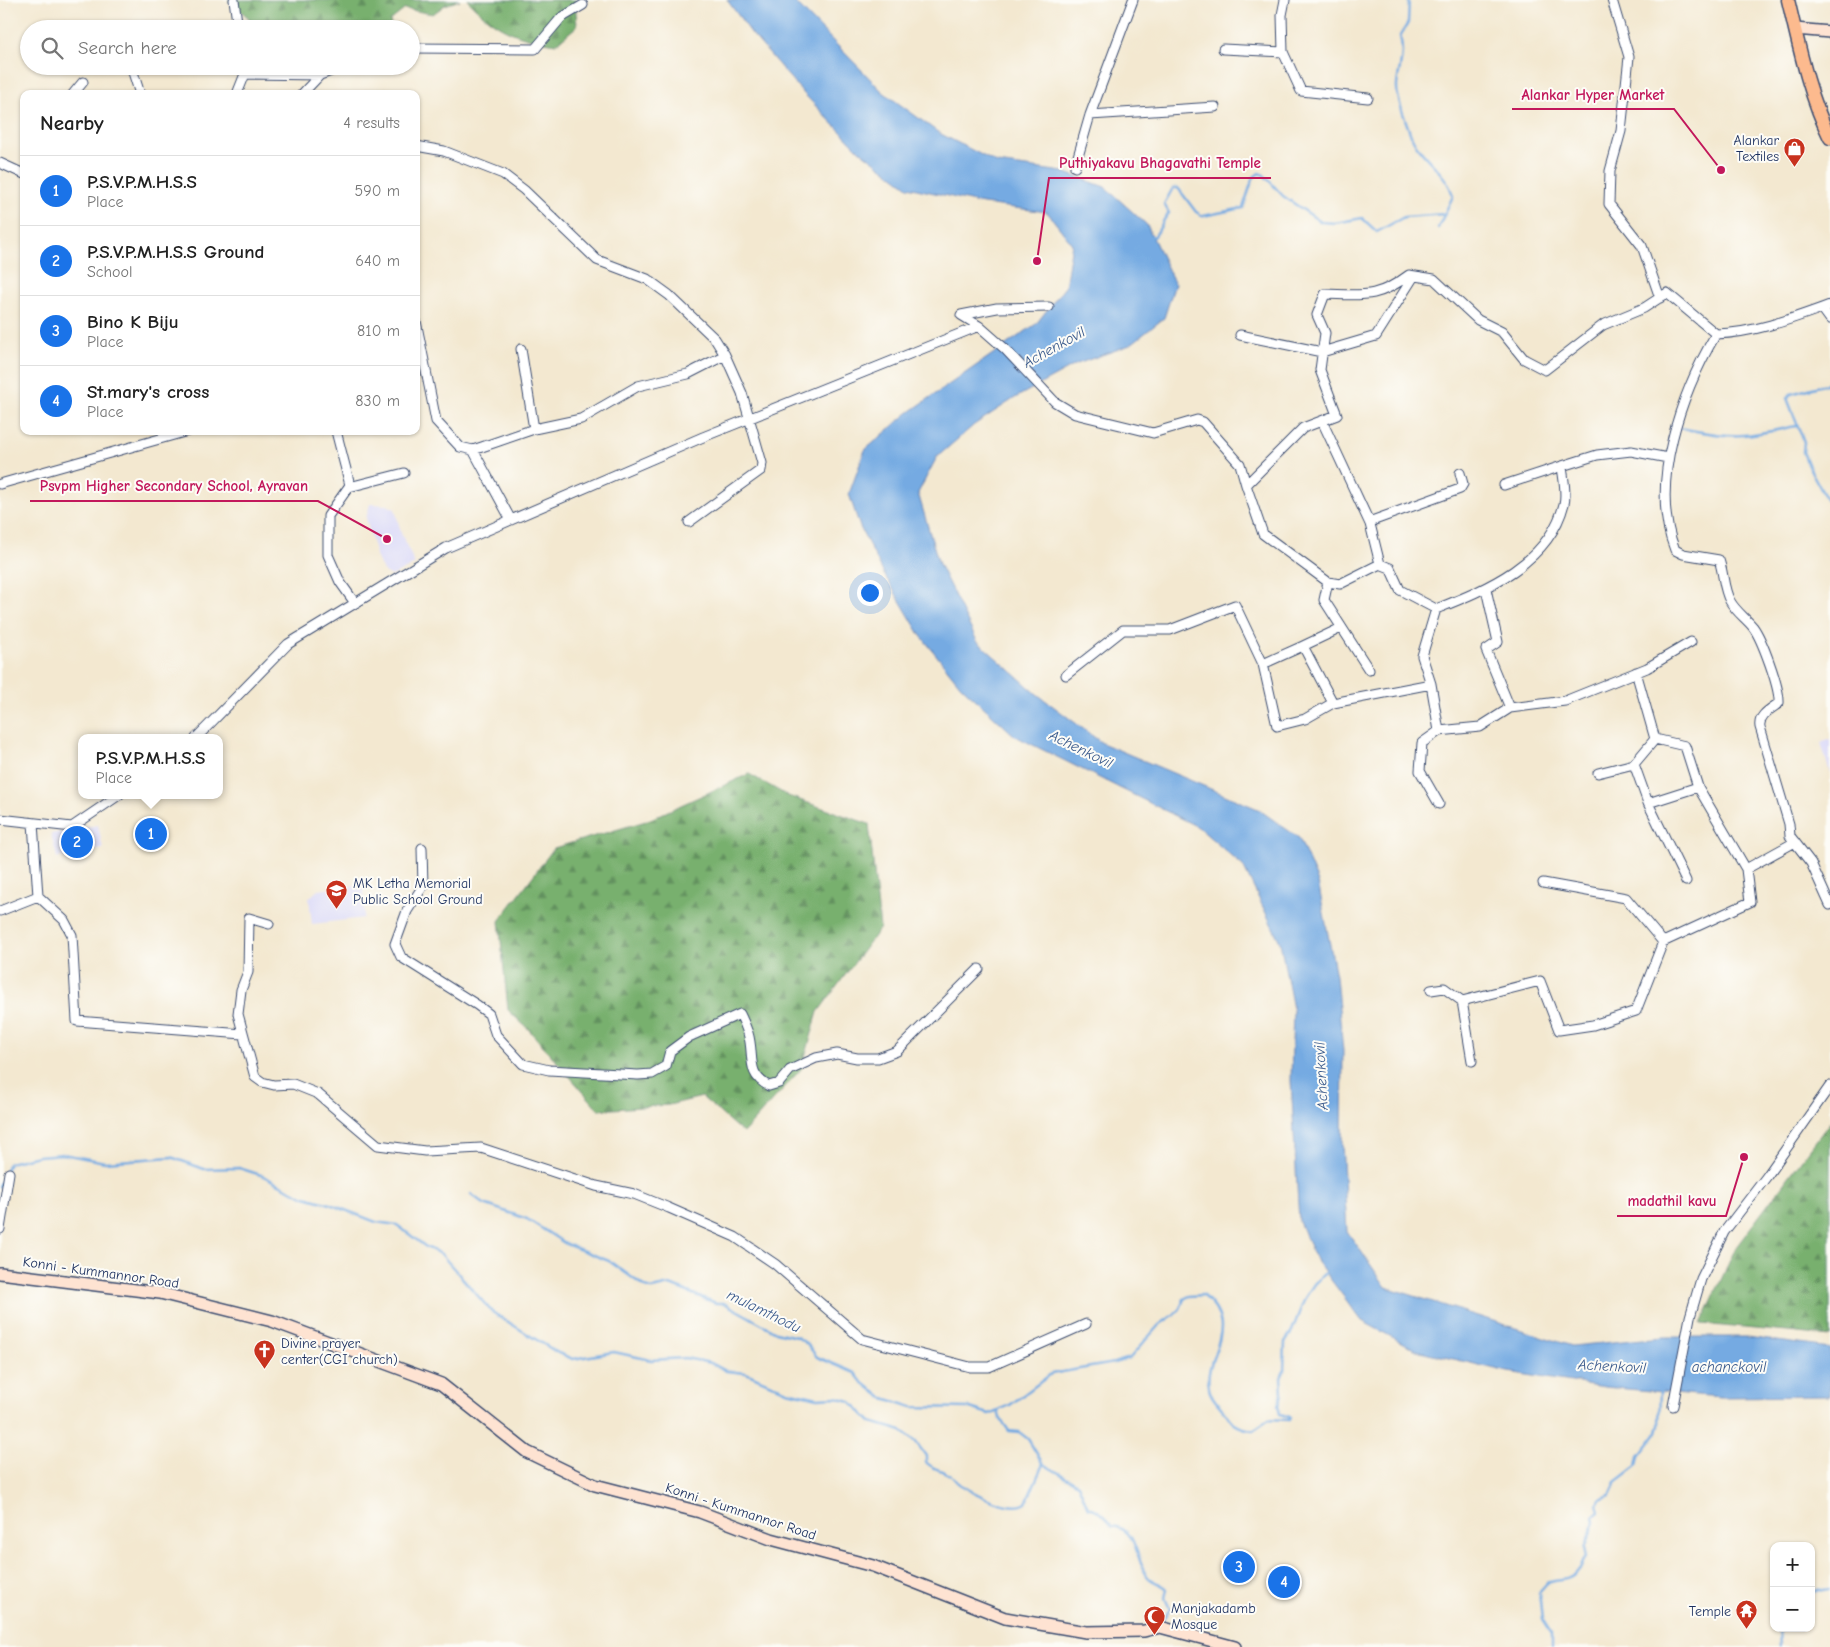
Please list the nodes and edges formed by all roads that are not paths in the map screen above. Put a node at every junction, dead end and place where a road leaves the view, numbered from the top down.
1 (234, 0) edge
2 (1133, 0) edge
3 (1285, 0) edge
4 (1612, 0) edge
5 (1788, 0) edge
6 (583, 6) dead end
7 (237, 20) edge
8 (1795, 30) junction
9 (1830, 32) edge
10 (420, 48) edge
11 (1223, 49) dead end
12 (1283, 52) junction
13 (135, 75) edge
14 (243, 75) edge
15 (320, 75) edge
16 (82, 82) dead end
17 (76, 90) edge
18 (139, 90) edge
19 (238, 90) edge
20 (306, 90) edge
21 (1368, 98) dead end
22 (1215, 107) dead end
23 (1090, 115) junction
24 (1830, 138) edge
25 (420, 147) edge
26 (0, 163) edge
27 (1075, 167) dead end
28 (20, 172) edge
29 (1414, 276) junction
30 (1660, 298) junction
31 (1049, 307) dead end
32 (1826, 307) edge
33 (1830, 319) edge
34 (979, 326) junction
35 (1716, 334) junction
36 (1240, 335) dead end
37 (420, 341) edge
38 (521, 349) dead end
39 (1322, 352) junction
40 (725, 355) junction
41 (749, 418) junction
42 (1322, 421) junction
43 (534, 429) junction
44 (174, 435) edge
45 (337, 435) edge
46 (473, 450) junction
47 (1668, 458) junction
48 (1562, 466) junction
49 (404, 474) dead end
50 (1460, 474) dead end
51 (0, 484) edge
52 (1246, 485) junction
53 (1504, 485) dead end
54 (349, 487) junction
55 (511, 520) junction
56 (689, 522) dead end
57 (1369, 522) junction
58 (1380, 564) junction
59 (1328, 582) junction
60 (1486, 589) junction
61 (355, 604) junction
62 (1436, 609) junction
63 (1341, 628) junction
64 (1691, 642) dead end
65 (1303, 646) junction
66 (1263, 664) junction
67 (1369, 670) dead end
68 (1636, 672) junction
69 (1066, 674) dead end
70 (1431, 684) junction
71 (1333, 703) junction
72 (1510, 708) junction
73 (1438, 731) junction
74 (200, 734) edge
75 (1655, 739) junction
76 (1634, 764) junction
77 (1598, 773) dead end
78 (1698, 787) junction
79 (113, 799) edge
80 (1648, 803) junction
81 (1439, 804) dead end
82 (0, 819) edge
83 (33, 823) junction
84 (1795, 842) junction
85 (422, 848) dead end
86 (1746, 869) junction
87 (1686, 881) dead end
88 (1543, 883) dead end
89 (38, 896) junction
90 (1830, 905) edge
91 (0, 911) edge
92 (268, 924) dead end
93 (1663, 942) junction
94 (979, 969) dead end
95 (1431, 990) dead end
96 (1462, 1001) junction
97 (243, 1034) junction
98 (1472, 1061) dead end
99 (1830, 1086) edge
100 (8, 1173) dead end
101 (0, 1229) edge
102 (0, 1273) edge
103 (1086, 1324) dead end
104 (1673, 1406) dead end
105 (1235, 1647) edge

1 - 7 street
2 - 23 street
3 - 12 street
4 - 30 street
5 - 8 main road
6 - 10 street
8 - 9 main road
8 - 24 main road
11 - 12 street
12 - 21 street
13 - 18 street
14 - 19 street
15 - 20 street
16 - 17 street
22 - 23 street
23 - 27 street
25 - 40 street
26 - 28 street
29 - 30 street
29 - 39 street
29 - 39 street
30 - 35 street
31 - 34 street
32 - 33 street
32 - 35 street
34 - 41 street
34 - 52 street
35 - 47 street
36 - 39 street
37 - 46 street
38 - 43 street
39 - 42 street
40 - 41 street
40 - 43 street
41 - 55 street
41 - 56 street
42 - 52 street
42 - 57 street
43 - 46 street
44 - 51 street
45 - 54 street
46 - 55 street
47 - 48 street
47 - 84 street
48 - 53 street
48 - 60 street
49 - 54 street
50 - 57 street
52 - 59 street
54 - 61 street
55 - 61 street
57 - 58 street
58 - 59 street
58 - 62 street
59 - 63 street
60 - 62 street
60 - 72 street
61 - 74 street
62 - 70 street
63 - 65 street
63 - 67 street
64 - 68 street
65 - 66 street
65 - 71 street
66 - 69 street
66 - 71 street
68 - 72 street
68 - 75 street
70 - 71 street
70 - 73 street
72 - 73 street
73 - 81 street
75 - 76 street
75 - 78 street
76 - 77 street
76 - 80 street
78 - 80 street
78 - 86 street
79 - 83 street
80 - 87 street
82 - 83 street
83 - 89 street
84 - 86 street
84 - 90 street
85 - 94 street
86 - 93 street
88 - 93 street
89 - 91 street
89 - 97 street
92 - 97 street
93 - 96 street
95 - 96 street
96 - 98 street
97 - 103 street
99 - 104 street
100 - 101 street
102 - 105 main road, Konni - Kummannor Road

